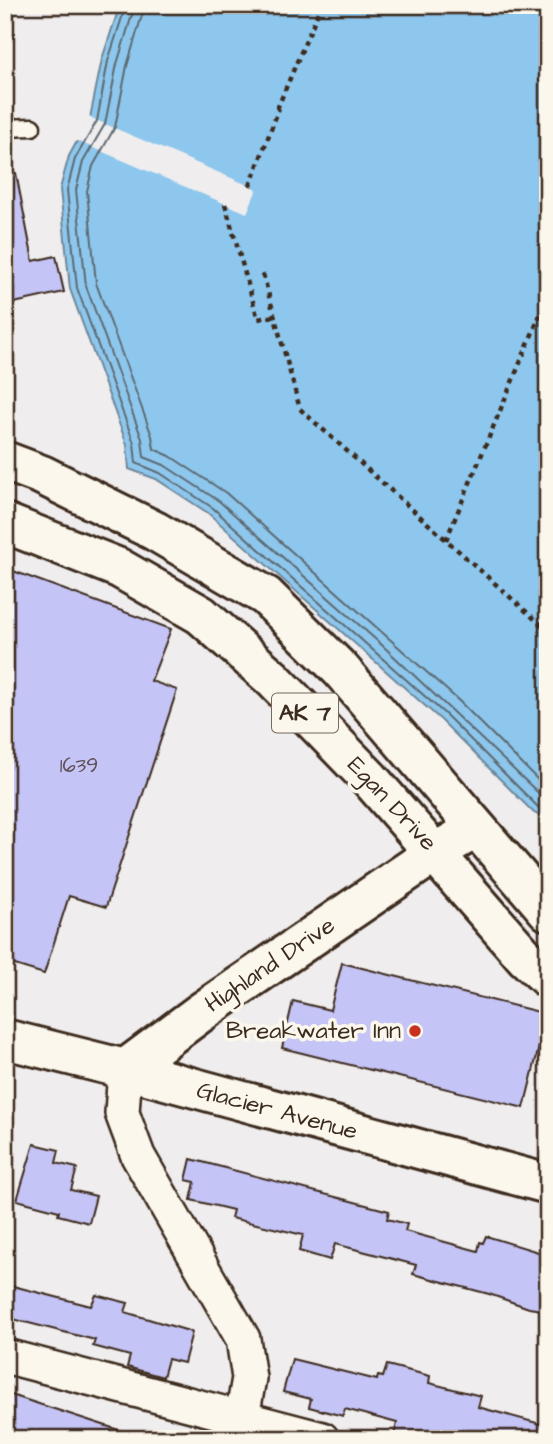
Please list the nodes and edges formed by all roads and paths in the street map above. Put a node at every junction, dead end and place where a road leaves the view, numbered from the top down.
1 (321, 5) edge
2 (287, 85) junction
3 (277, 109) dead end
4 (32, 127) dead end
5 (5, 128) edge
6 (250, 186) dead end
7 (225, 204) dead end
8 (263, 274) dead end
9 (548, 296) edge
10 (274, 316) junction
11 (5, 461) edge
12 (5, 523) edge
13 (446, 540) junction
14 (548, 631) edge
15 (475, 829) junction
16 (436, 852) junction
17 (548, 911) edge
18 (548, 978) edge
19 (5, 1039) edge
20 (125, 1069) junction
21 (548, 1184) edge
22 (5, 1356) edge
23 (238, 1428) edge
24 (322, 1439) edge

1 - 2 path
2 - 3 path
2 - 6 path
4 - 5 lane
7 - 10 path
8 - 10 path
9 - 13 path
10 - 13 path
11 - 15 main road, Egan Drive / AK 7
12 - 16 main road, Egan Drive / AK 7
13 - 14 path
15 - 16 main road, Highland Drive
15 - 17 main road, Egan Drive / AK 7
16 - 18 main road, Egan Drive / AK 7
16 - 20 main road, Highland Drive
19 - 20 main road, Glacier Avenue
20 - 21 main road, Glacier Avenue
20 - 23 street
22 - 23 street
23 - 24 street

